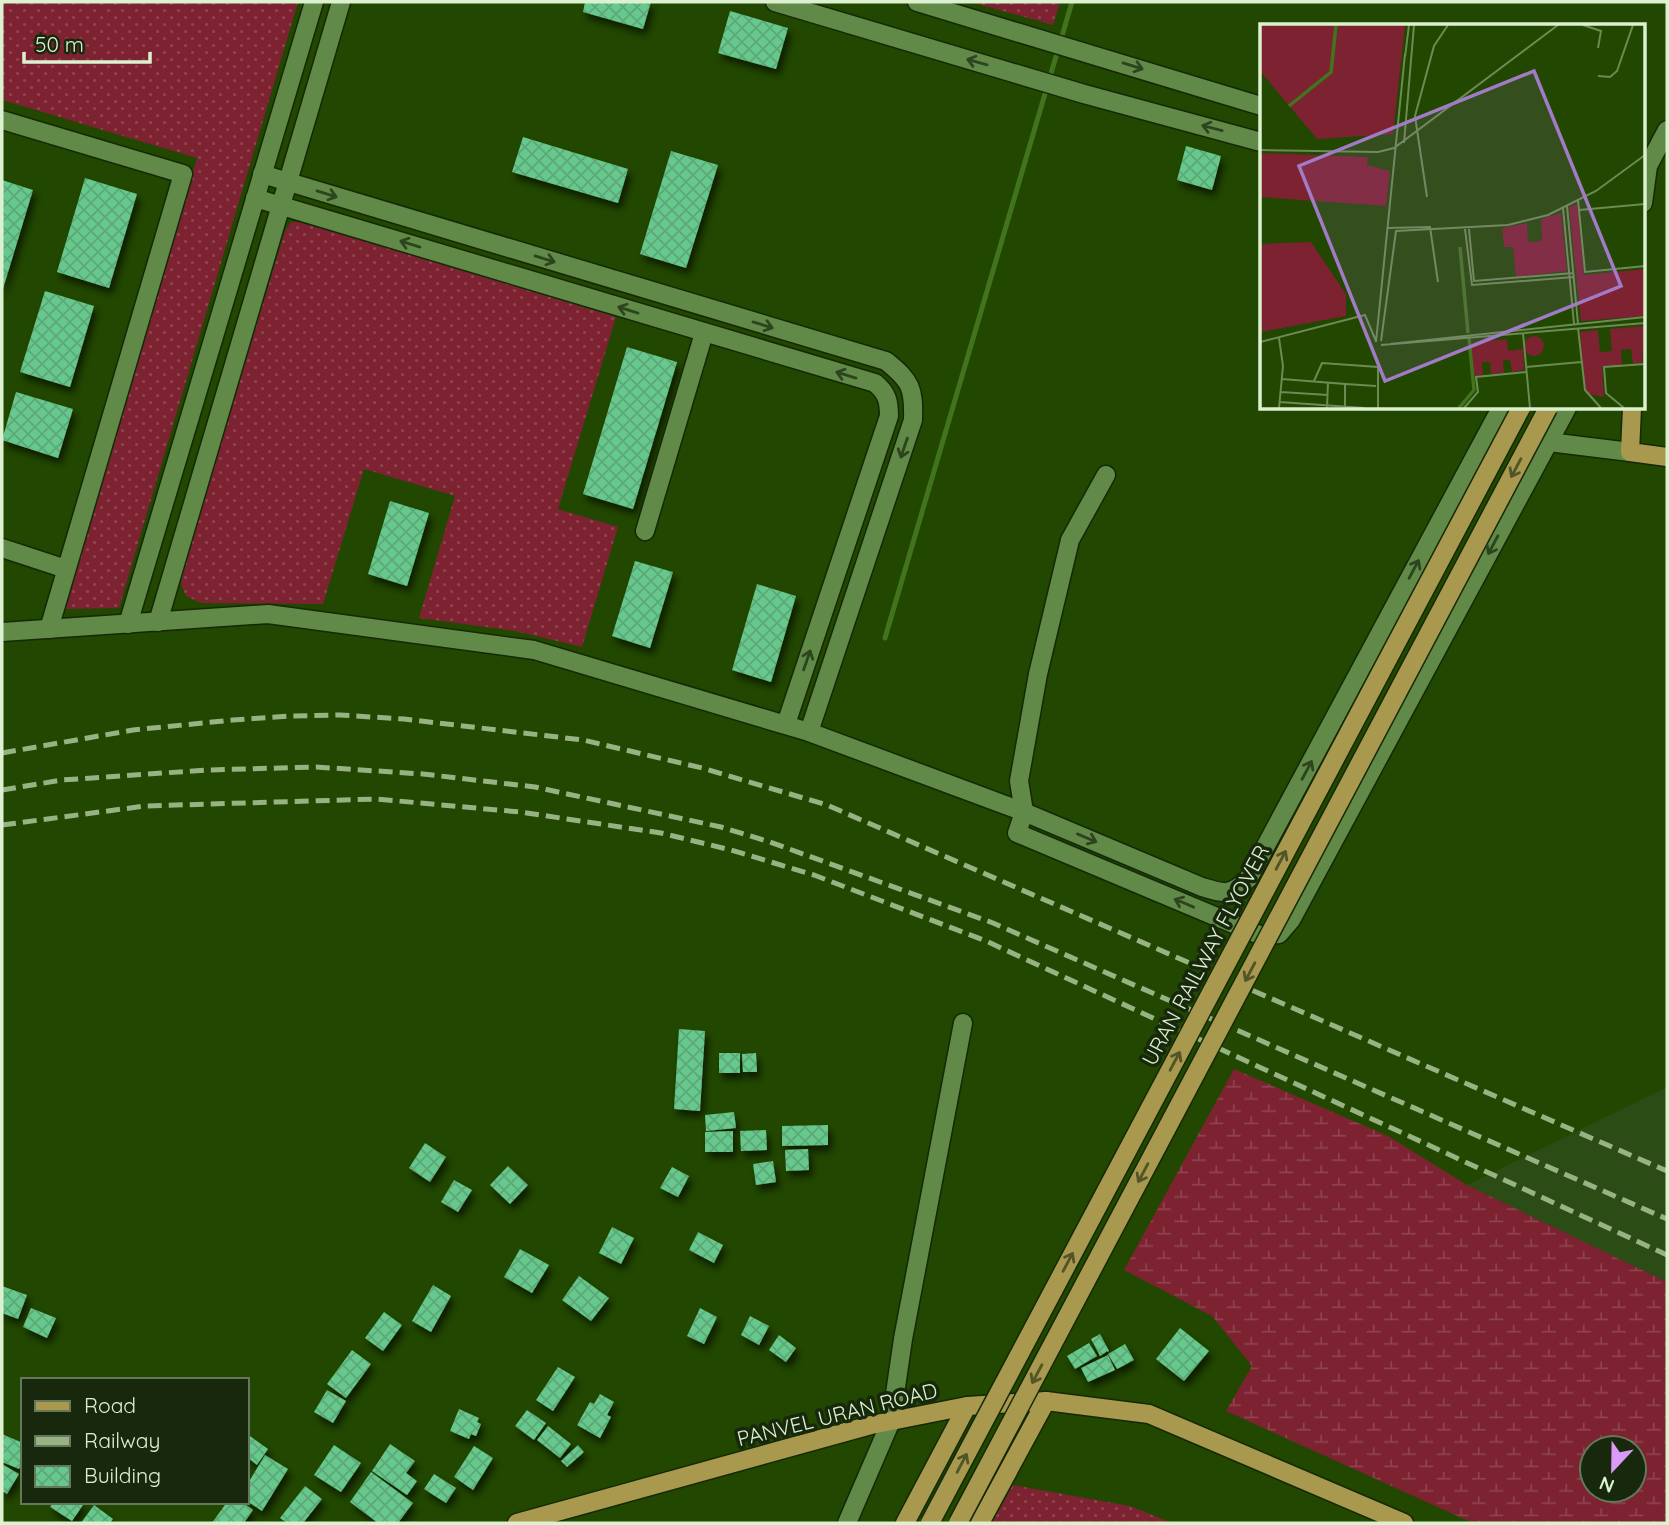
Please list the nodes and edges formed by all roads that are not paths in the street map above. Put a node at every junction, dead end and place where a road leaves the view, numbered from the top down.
1 (314, 2) edge
2 (341, 2) edge
3 (775, 2) edge
4 (917, 2) edge
5 (1260, 106) edge
6 (2, 120) edge
7 (1667, 130) edge
8 (1260, 142) edge
9 (262, 174) junction
10 (288, 182) junction
11 (1644, 196) edge
12 (255, 198) junction
13 (281, 206) junction
14 (704, 332) junction
15 (1500, 410) edge
16 (1520, 410) edge
17 (1547, 410) edge
18 (1566, 410) edge
19 (1632, 410) edge
20 (1549, 442) junction
21 (1630, 452) junction
22 (1667, 457) edge
23 (1106, 475) dead end
24 (645, 531) dead end
25 (2, 548) edge
26 (66, 569) junction
27 (158, 622) junction
28 (128, 624) junction
29 (49, 629) junction
30 (2, 632) edge
31 (786, 724) junction
32 (809, 732) junction
33 (1024, 812) junction
34 (963, 1023) dead end
35 (1046, 1401) junction
36 (967, 1406) junction
37 (891, 1421) junction
38 (517, 1523) edge
39 (847, 1523) edge
40 (905, 1523) edge
41 (930, 1523) edge
42 (958, 1523) edge
43 (981, 1523) edge
44 (1405, 1523) edge

1 - 9 street
2 - 10 street
8 -> 3 street
4 -> 5 street
6 - 26 street
7 - 11 street
9 - 10 street
9 - 12 street
10 - 13 street
10 -> 32 street
12 - 13 street
12 - 28 street
14 -> 13 street
13 - 27 street
14 - 24 street
31 -> 14 street
33 -> 15 street
41 -> 16 main road, URAN RAILWAY FLYOVER, bridge
17 -> 42 main road, bridge
18 - 20 street
19 - 21 main road
20 - 21 street
20 -> 33 street
21 - 22 main road
23 - 33 street
25 - 26 street
26 - 29 street
27 - 28 street
27 - 31 street
28 - 29 street
29 - 30 street
31 - 32 street
32 - 33 street
34 - 37 street
35 - 36 main road, PANVEL URAN ROAD
35 - 43 main road
35 - 44 main road, PANVEL URAN ROAD
36 - 37 main road, PANVEL URAN ROAD
36 - 40 main road
37 - 38 main road, PANVEL URAN ROAD
37 - 39 street

